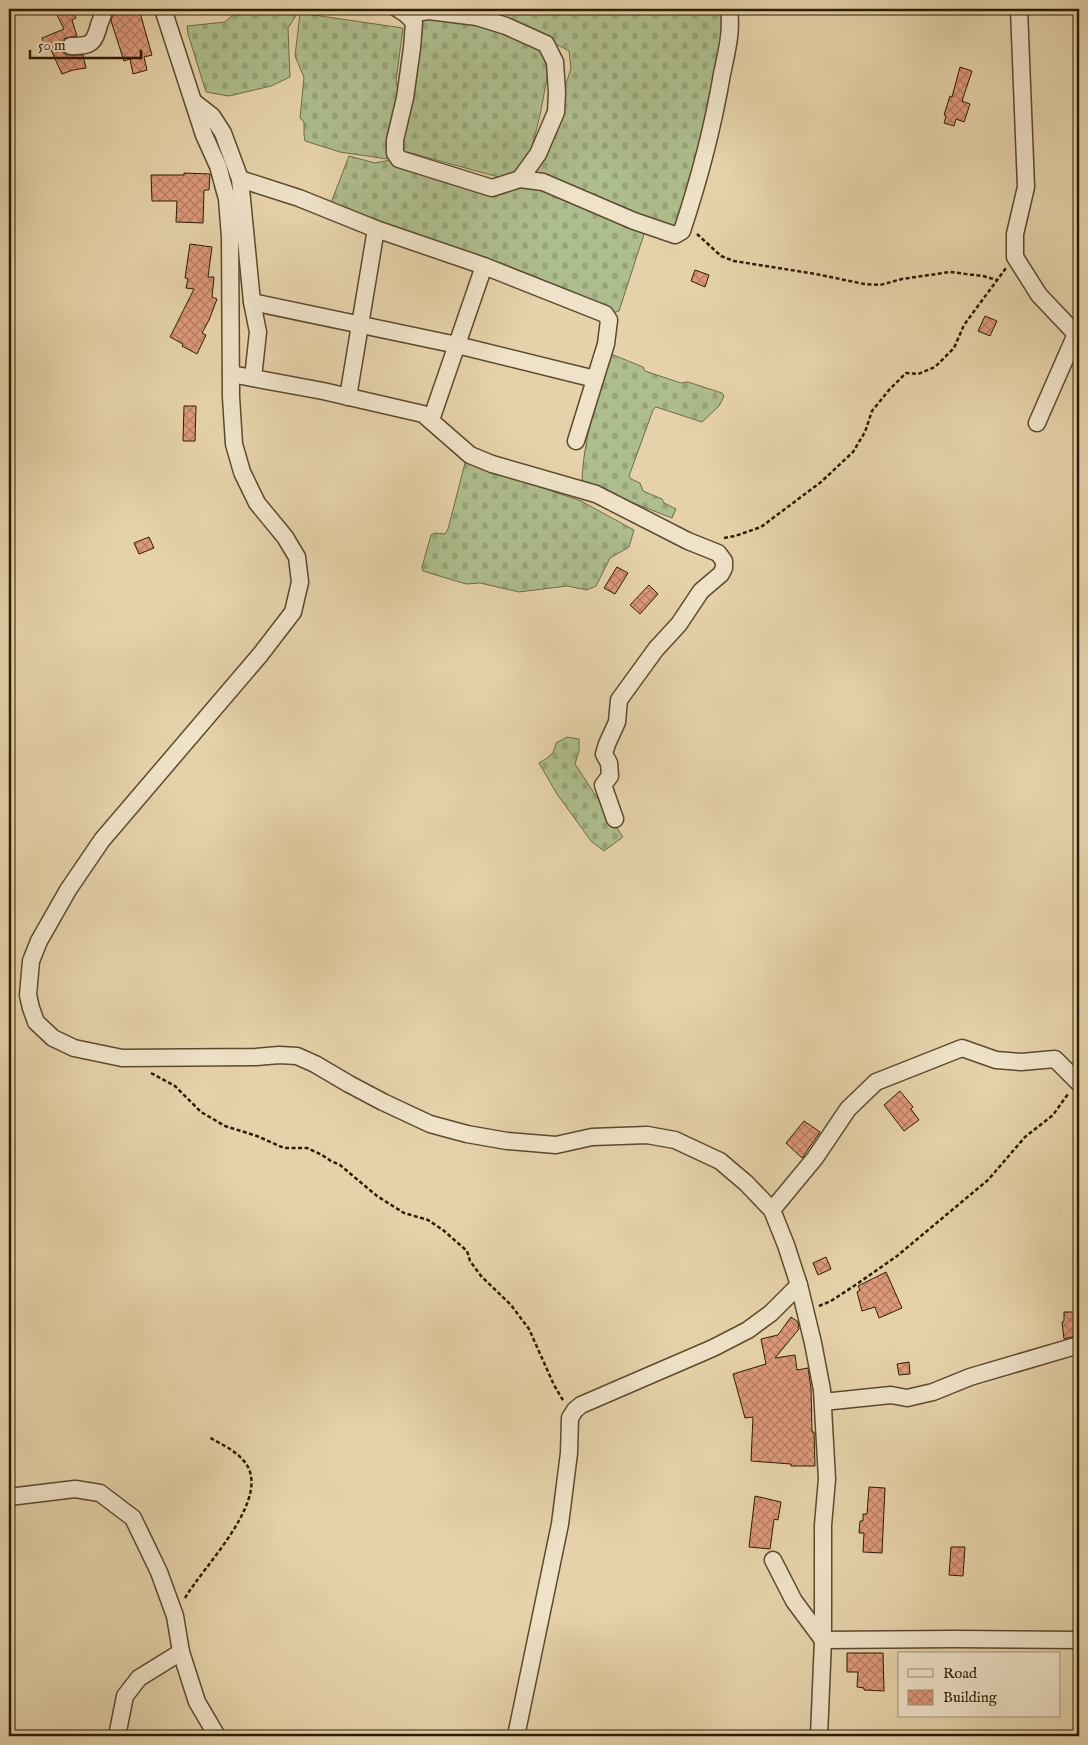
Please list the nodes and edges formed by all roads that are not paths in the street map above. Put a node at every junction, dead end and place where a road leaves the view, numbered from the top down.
1 (104, 9) edge
2 (163, 9) edge
3 (729, 9) edge
4 (1018, 9) edge
5 (402, 11) edge
6 (71, 46) dead end
7 (194, 102) junction
8 (520, 178) junction
9 (240, 179) junction
10 (376, 229) junction
11 (484, 266) junction
12 (252, 302) junction
13 (359, 325) junction
14 (457, 345) junction
15 (231, 374) junction
16 (253, 378) junction
17 (595, 379) junction
18 (348, 397) junction
19 (431, 420) junction
20 (1037, 423) dead end
21 (576, 441) dead end
22 (615, 819) dead end
23 (1078, 1082) edge
24 (772, 1210) junction
25 (799, 1285) junction
26 (1079, 1345) edge
27 (823, 1402) junction
28 (9, 1497) edge
29 (773, 1560) dead end
30 (822, 1640) junction
31 (1079, 1640) edge
32 (181, 1652) junction
33 (117, 1736) edge
34 (217, 1736) edge
35 (516, 1736) edge
36 (819, 1736) edge

1 - 6 street
2 - 7 street
3 - 8 street
4 - 20 street
5 - 8 street
5 - 8 street
7 - 9 street
7 - 15 street
9 - 10 street
9 - 12 street
10 - 11 street
10 - 13 street
11 - 14 street
11 - 17 street
12 - 13 street
12 - 16 street
13 - 14 street
13 - 18 street
14 - 17 street
14 - 19 street
15 - 16 street
15 - 24 street
16 - 18 street
17 - 21 street
18 - 19 street
19 - 22 street
23 - 24 street
24 - 25 street
25 - 27 street
25 - 35 street
26 - 27 street
27 - 30 street
28 - 32 street
29 - 30 street
30 - 31 street
30 - 36 street
32 - 33 street
32 - 34 street

